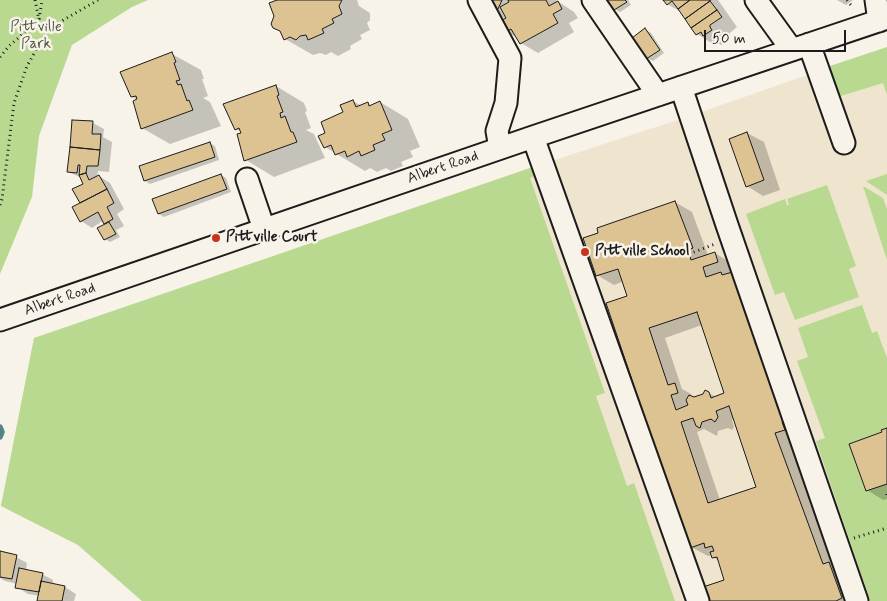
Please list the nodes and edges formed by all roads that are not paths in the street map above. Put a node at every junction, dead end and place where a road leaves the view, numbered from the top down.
1 (479, 0) edge
2 (593, 0) edge
3 (756, 0) edge
4 (881, 13) edge
5 (801, 47) junction
6 (681, 87) junction
7 (658, 95) junction
8 (533, 137) junction
9 (844, 143) dead end
10 (500, 148) junction
11 (247, 179) dead end
12 (264, 230) junction
13 (0, 320) edge
14 (698, 601) edge
15 (857, 601) edge

1 - 10 street
2 - 7 street
3 - 5 street
4 - 5 street, Albert Road
5 - 6 street, Albert Road
5 - 9 street
6 - 7 street, Albert Road
6 - 15 street
7 - 8 street, Albert Road
8 - 10 street, Albert Road
8 - 14 street
10 - 12 street, Albert Road
11 - 12 street
12 - 13 street, Albert Road

